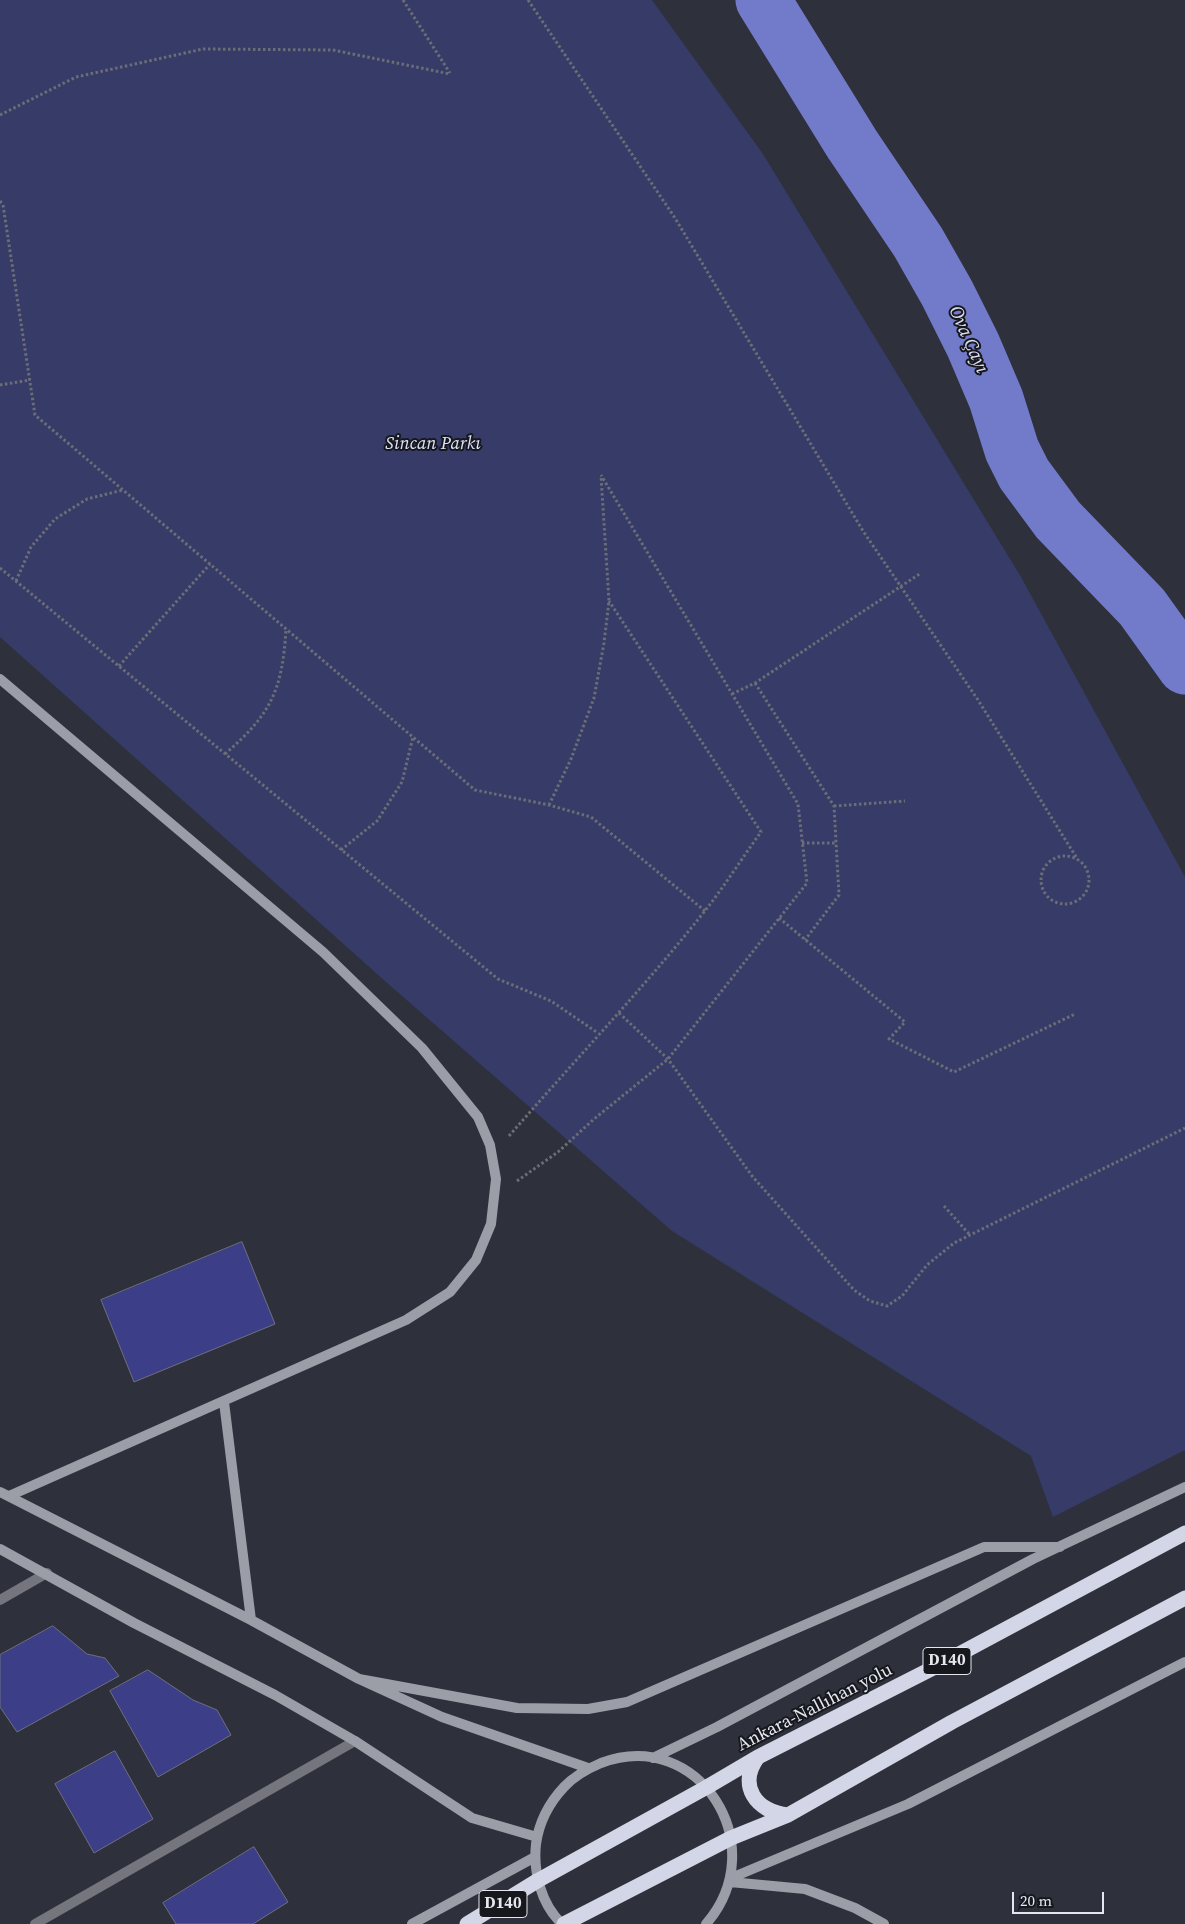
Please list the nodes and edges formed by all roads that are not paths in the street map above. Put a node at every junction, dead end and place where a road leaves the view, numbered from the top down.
1 (0, 679) edge
2 (224, 1402) junction
3 (1185, 1487) edge
4 (4, 1494) edge
5 (1185, 1533) edge
6 (1060, 1547) junction
7 (0, 1549) edge
8 (47, 1573) junction
9 (1185, 1598) edge
10 (0, 1600) edge
11 (251, 1620) junction
12 (1185, 1662) edge
13 (359, 1679) junction
14 (355, 1741) junction
15 (758, 1757) junction
16 (653, 1758) junction
17 (588, 1768) junction
18 (788, 1815) junction
19 (537, 1837) junction
20 (535, 1857) junction
21 (730, 1880) junction
22 (35, 1924) edge
23 (412, 1924) edge
24 (467, 1924) edge
25 (563, 1924) edge
26 (706, 1924) edge
27 (884, 1924) edge

1 - 2 street
2 - 4 street
2 - 11 street
3 - 6 street
4 - 11 street
5 - 15 highway, Ankara-Nallıhan yolu / D140
6 - 13 street
6 - 16 street
7 - 8 street
8 - 10 street
8 - 14 street
9 - 18 highway
11 - 13 street
12 - 21 street
13 - 17 street
14 - 19 street
14 - 22 street
15 - 18 highway
15 - 24 highway, Ankara-Nallıhan yolu / D140, bridge
16 - 17 street
16 - 21 street
17 - 19 street
18 - 25 highway
19 - 20 street
20 - 23 street
20 - 25 street
21 - 26 street
21 - 27 street

